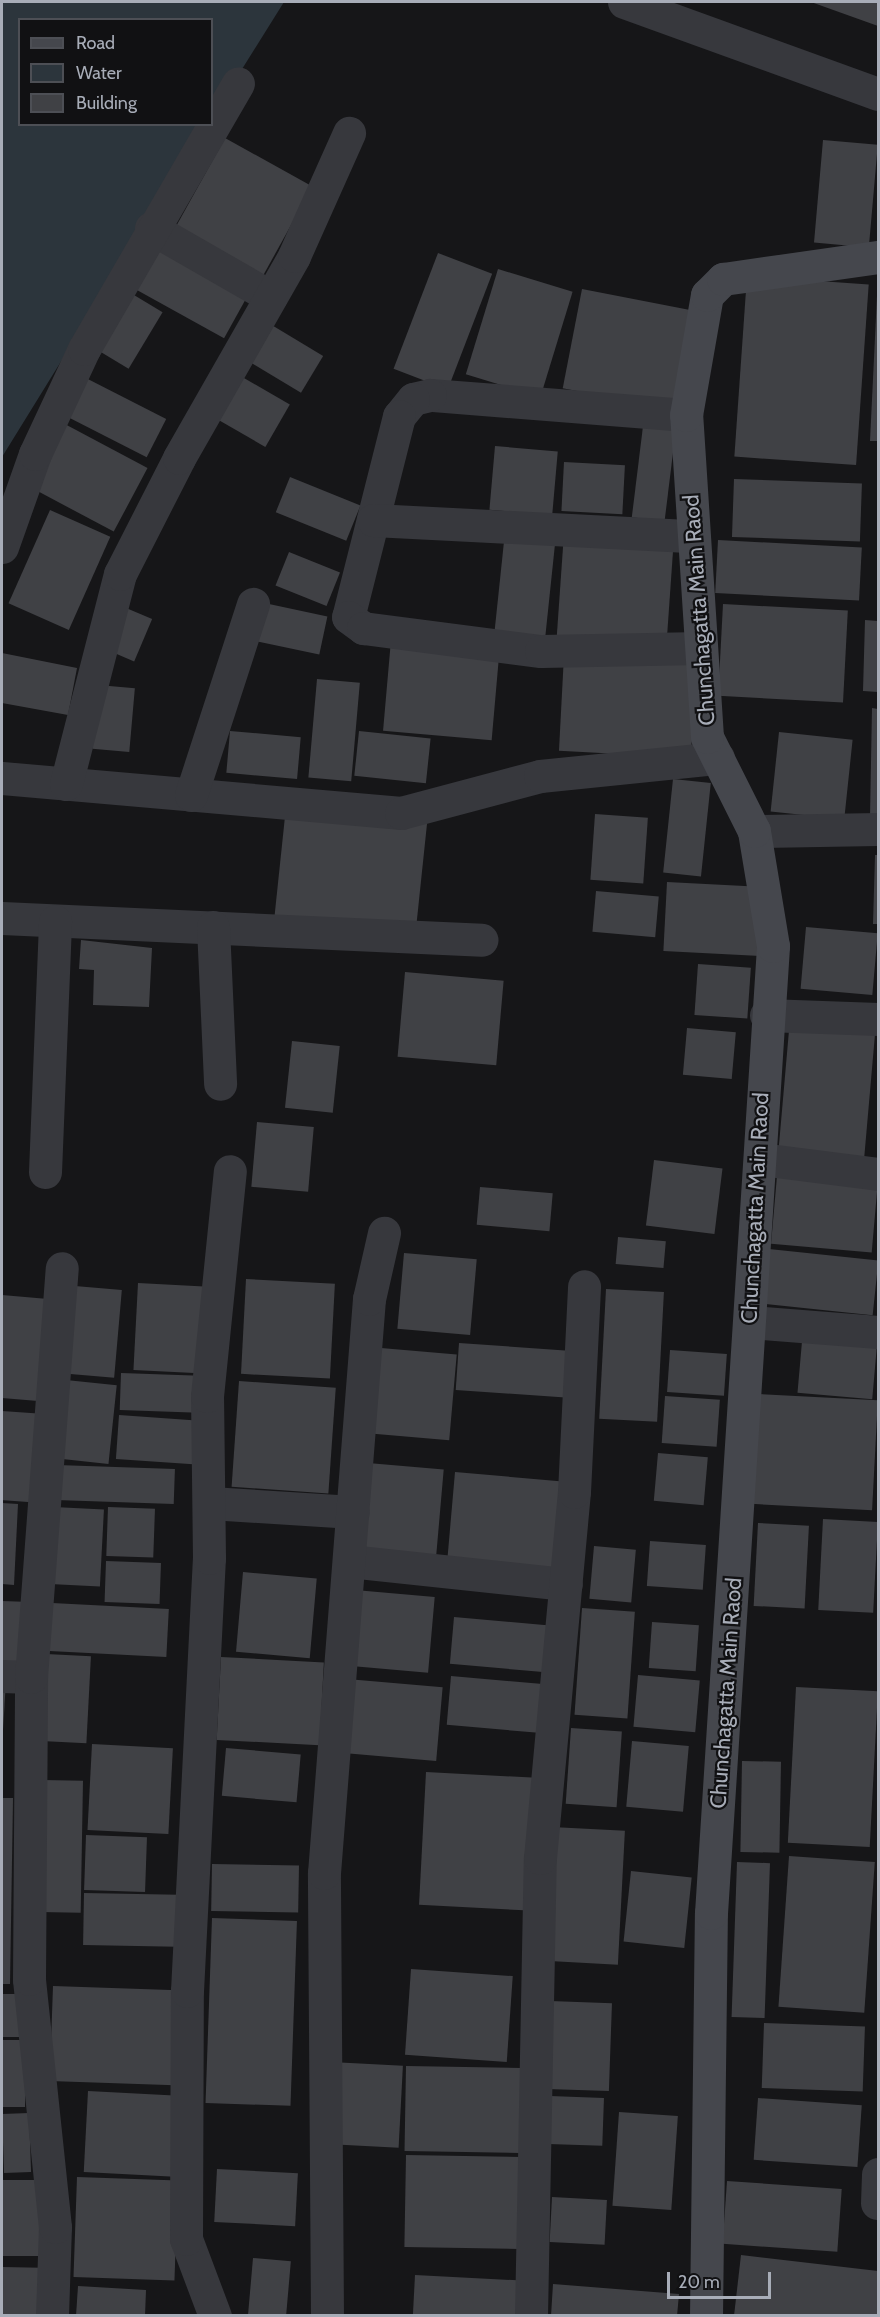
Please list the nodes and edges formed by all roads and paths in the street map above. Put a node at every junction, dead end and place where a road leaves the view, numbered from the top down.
1 (624, 2) edge
2 (238, 83) dead end
3 (879, 94) edge
4 (213, 125) edge
5 (212, 126) edge
6 (350, 133) dead end
7 (151, 228) junction
8 (879, 257) edge
9 (271, 297) junction
10 (686, 416) junction
11 (373, 520) junction
12 (693, 536) junction
13 (2, 547) edge
14 (253, 604) dead end
15 (701, 648) junction
16 (718, 758) junction
17 (2, 778) edge
18 (66, 784) junction
19 (191, 795) junction
20 (879, 829) edge
21 (754, 831) junction
22 (2, 918) edge
23 (55, 921) junction
24 (213, 927) junction
25 (481, 940) dead end
26 (766, 1015) junction
27 (879, 1018) edge
28 (219, 1084) dead end
29 (761, 1159) junction
30 (230, 1171) dead end
31 (45, 1172) dead end
32 (879, 1174) edge
33 (384, 1233) dead end
34 (62, 1268) dead end
35 (584, 1286) dead end
36 (750, 1322) junction
37 (879, 1332) edge
38 (210, 1503) junction
39 (352, 1512) junction
40 (349, 1561) junction
41 (566, 1584) junction
42 (16, 1676) edge
43 (52, 2316) edge
44 (215, 2316) edge
45 (327, 2316) edge
46 (531, 2316) edge
47 (706, 2316) edge

1 - 3 street
2 - 4 street
5 - 7 street
6 - 9 street
7 - 9 street
7 - 13 street
8 - 10 street, Chunchagatta Main Raod
9 - 18 street
10 - 11 street
10 - 12 street, Chunchagatta Main Raod
11 - 12 street
11 - 15 street
12 - 15 street, Chunchagatta Main Raod
14 - 19 street
15 - 16 street, Chunchagatta Main Raod
16 - 19 street
16 - 21 street, Chunchagatta Main Raod
17 - 18 street
18 - 19 street
20 - 21 street
21 - 26 street, Chunchagatta Main Raod
22 - 23 street
23 - 24 street
23 - 31 street
24 - 25 street
24 - 28 street
26 - 27 street
26 - 29 street, Chunchagatta Main Raod
29 - 32 street
29 - 36 street, Chunchagatta Main Raod
30 - 38 street
33 - 39 street
34 - 42 street
35 - 41 street
36 - 37 street
36 - 47 street, Chunchagatta Main Raod
38 - 39 street
38 - 44 street
39 - 40 street
40 - 41 street
40 - 45 street
41 - 46 street
42 - 43 street

